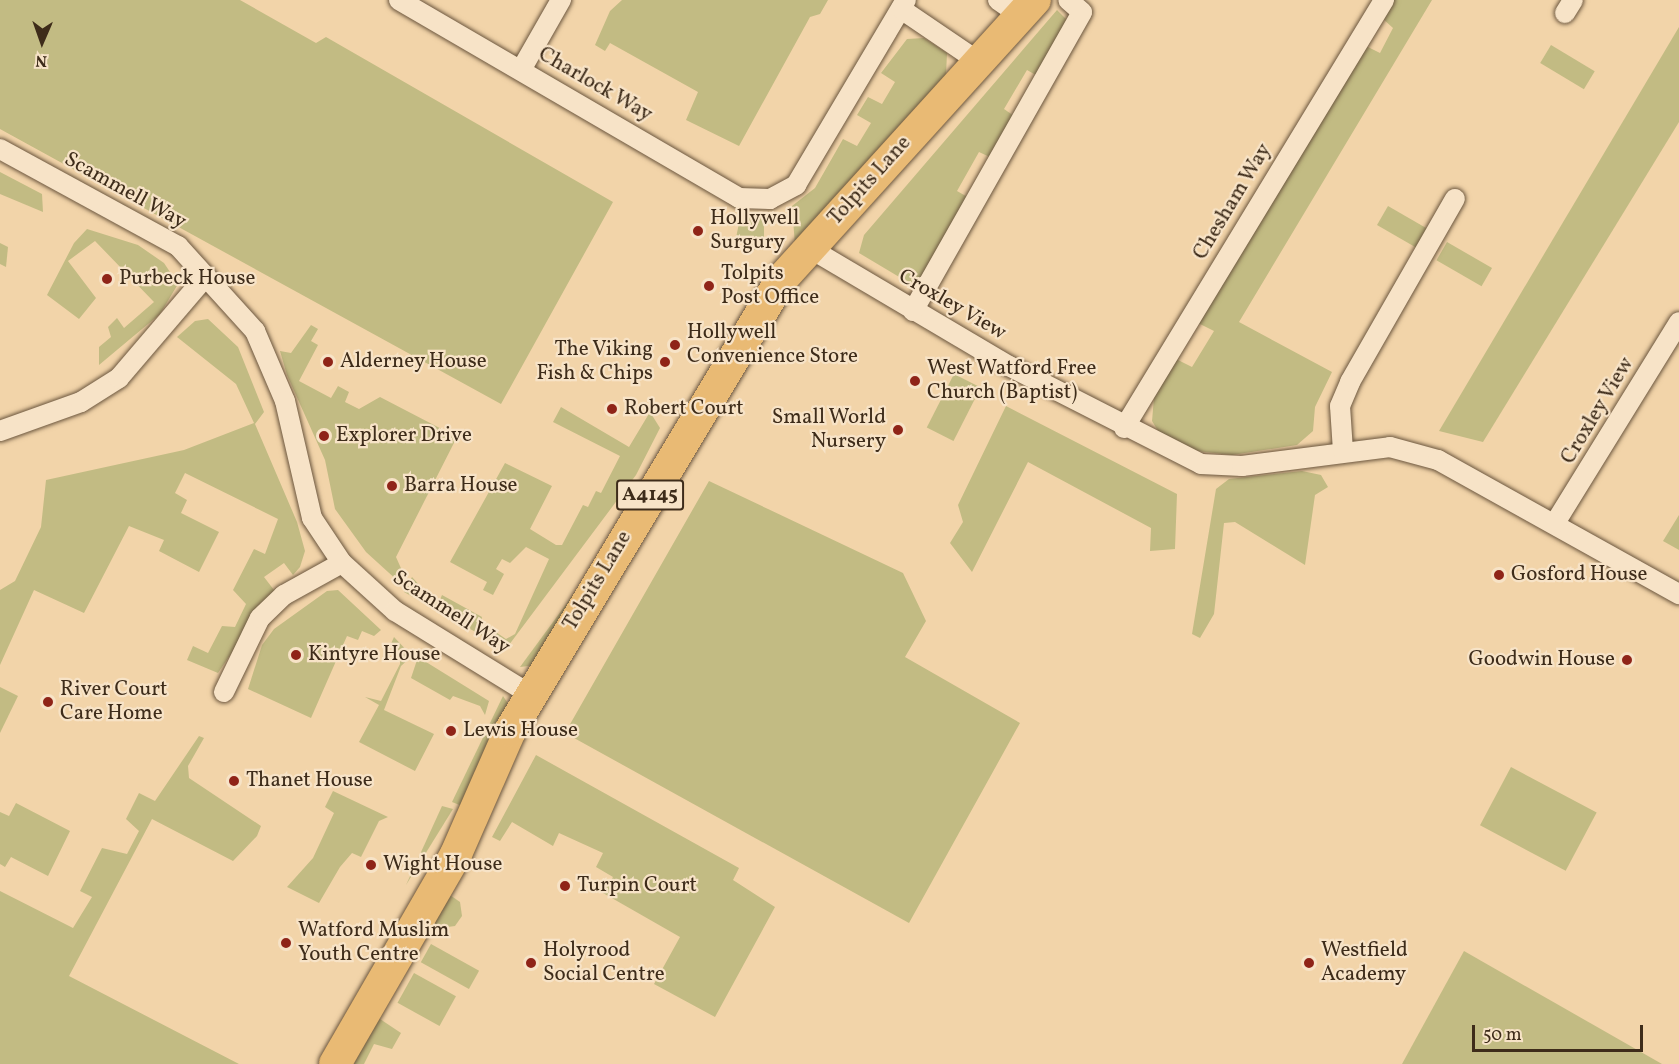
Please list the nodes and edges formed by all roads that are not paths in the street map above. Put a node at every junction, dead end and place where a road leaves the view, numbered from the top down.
1 (399, 0) edge
2 (561, 0) edge
3 (1384, 0) edge
4 (904, 4) edge
5 (1080, 4) edge
6 (1018, 5) edge
7 (979, 62) junction
8 (521, 70) junction
9 (0, 149) edge
10 (1455, 199) dead end
11 (810, 249) junction
12 (206, 276) junction
13 (913, 311) junction
14 (1679, 322) edge
15 (1124, 428) junction
16 (0, 431) edge
17 (1343, 451) junction
18 (1555, 523) junction
19 (342, 563) junction
20 (1679, 594) edge
21 (224, 692) dead end
22 (531, 695) junction
23 (336, 1064) edge

1 - 8 street, Charlock Way
2 - 8 street
3 - 15 street, Chesham Way
4 - 7 street
4 - 8 street, Charlock Way
5 - 13 street
6 - 7 main road, Tolpits Lane / A4145
7 - 11 main road, Tolpits Lane / A4145
9 - 12 street, Scammell Way
10 - 17 street
11 - 13 street, Croxley View
11 - 22 main road, Tolpits Lane / A4145
12 - 16 street
12 - 19 street, Scammell Way
13 - 15 street, Croxley View
14 - 18 street, Croxley View
15 - 17 street, Croxley View
17 - 18 street, Croxley View
18 - 20 street, Croxley View
19 - 21 street
19 - 22 street, Scammell Way
22 - 23 main road, Tolpits Lane / A4145

